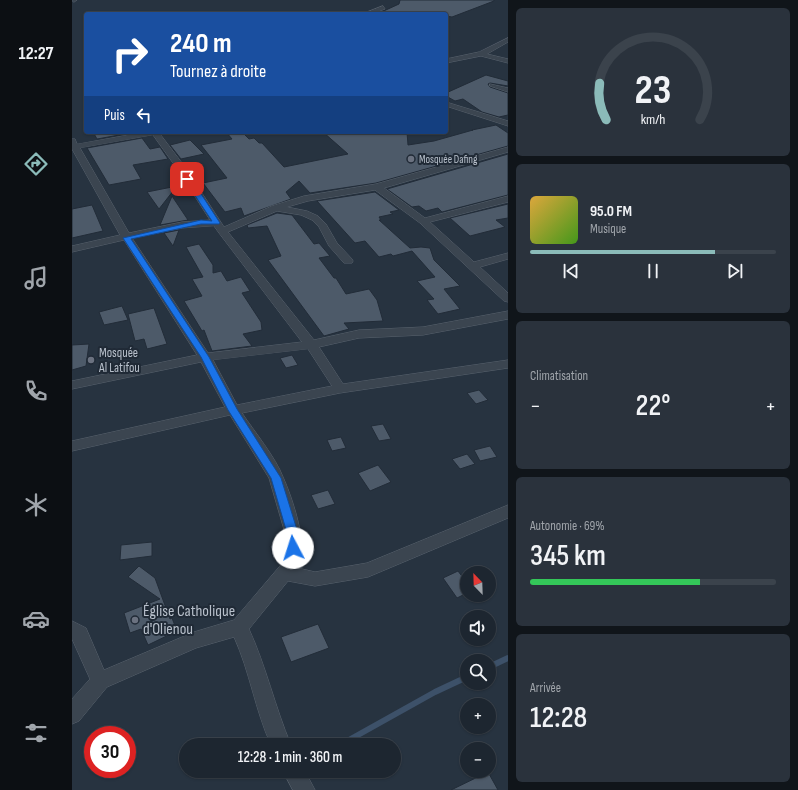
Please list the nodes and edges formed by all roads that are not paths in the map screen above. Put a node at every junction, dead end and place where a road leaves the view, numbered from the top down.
1 (383, 8) dead end
2 (371, 12) edge
3 (508, 40) edge
4 (481, 54) junction
5 (448, 61) edge
6 (508, 61) edge
7 (492, 85) dead end
8 (508, 90) edge
9 (448, 105) edge
10 (508, 124) edge
11 (143, 134) edge
12 (157, 134) edge
13 (73, 145) edge
14 (508, 149) edge
15 (377, 187) junction
16 (508, 199) edge
17 (275, 208) junction
18 (423, 221) junction
19 (220, 227) junction
20 (126, 238) junction
21 (72, 249) edge
22 (508, 256) edge
23 (348, 261) dead end
24 (472, 266) junction
25 (508, 299) edge
26 (508, 315) edge
27 (311, 345) junction
28 (205, 357) junction
29 (508, 364) edge
30 (72, 386) edge
31 (340, 389) junction
32 (233, 410) junction
33 (72, 446) edge
34 (508, 512) edge
35 (285, 573) junction
36 (239, 627) junction
37 (72, 629) edge
38 (100, 681) junction
39 (72, 714) edge
40 (278, 738) edge
41 (297, 778) edge
42 (305, 790) edge

1 - 2 street
3 - 4 street
4 - 5 street
4 - 6 street
7 - 8 street
9 - 10 street
11 - 13 street
12 - 19 street
13 - 20 street
14 - 15 street
15 - 17 street
15 - 18 street
16 - 18 street
17 - 19 street
17 - 23 street
18 - 24 street
19 - 20 street
19 - 27 street
20 - 21 street
20 - 28 street
22 - 24 street
24 - 25 street
26 - 27 street
27 - 28 street
27 - 31 street
28 - 30 street
28 - 32 street
29 - 31 street
31 - 32 street
32 - 33 street
32 - 35 street
34 - 35 street
35 - 36 street
36 - 38 street
36 - 40 street
37 - 38 street
38 - 39 street
41 - 42 street

